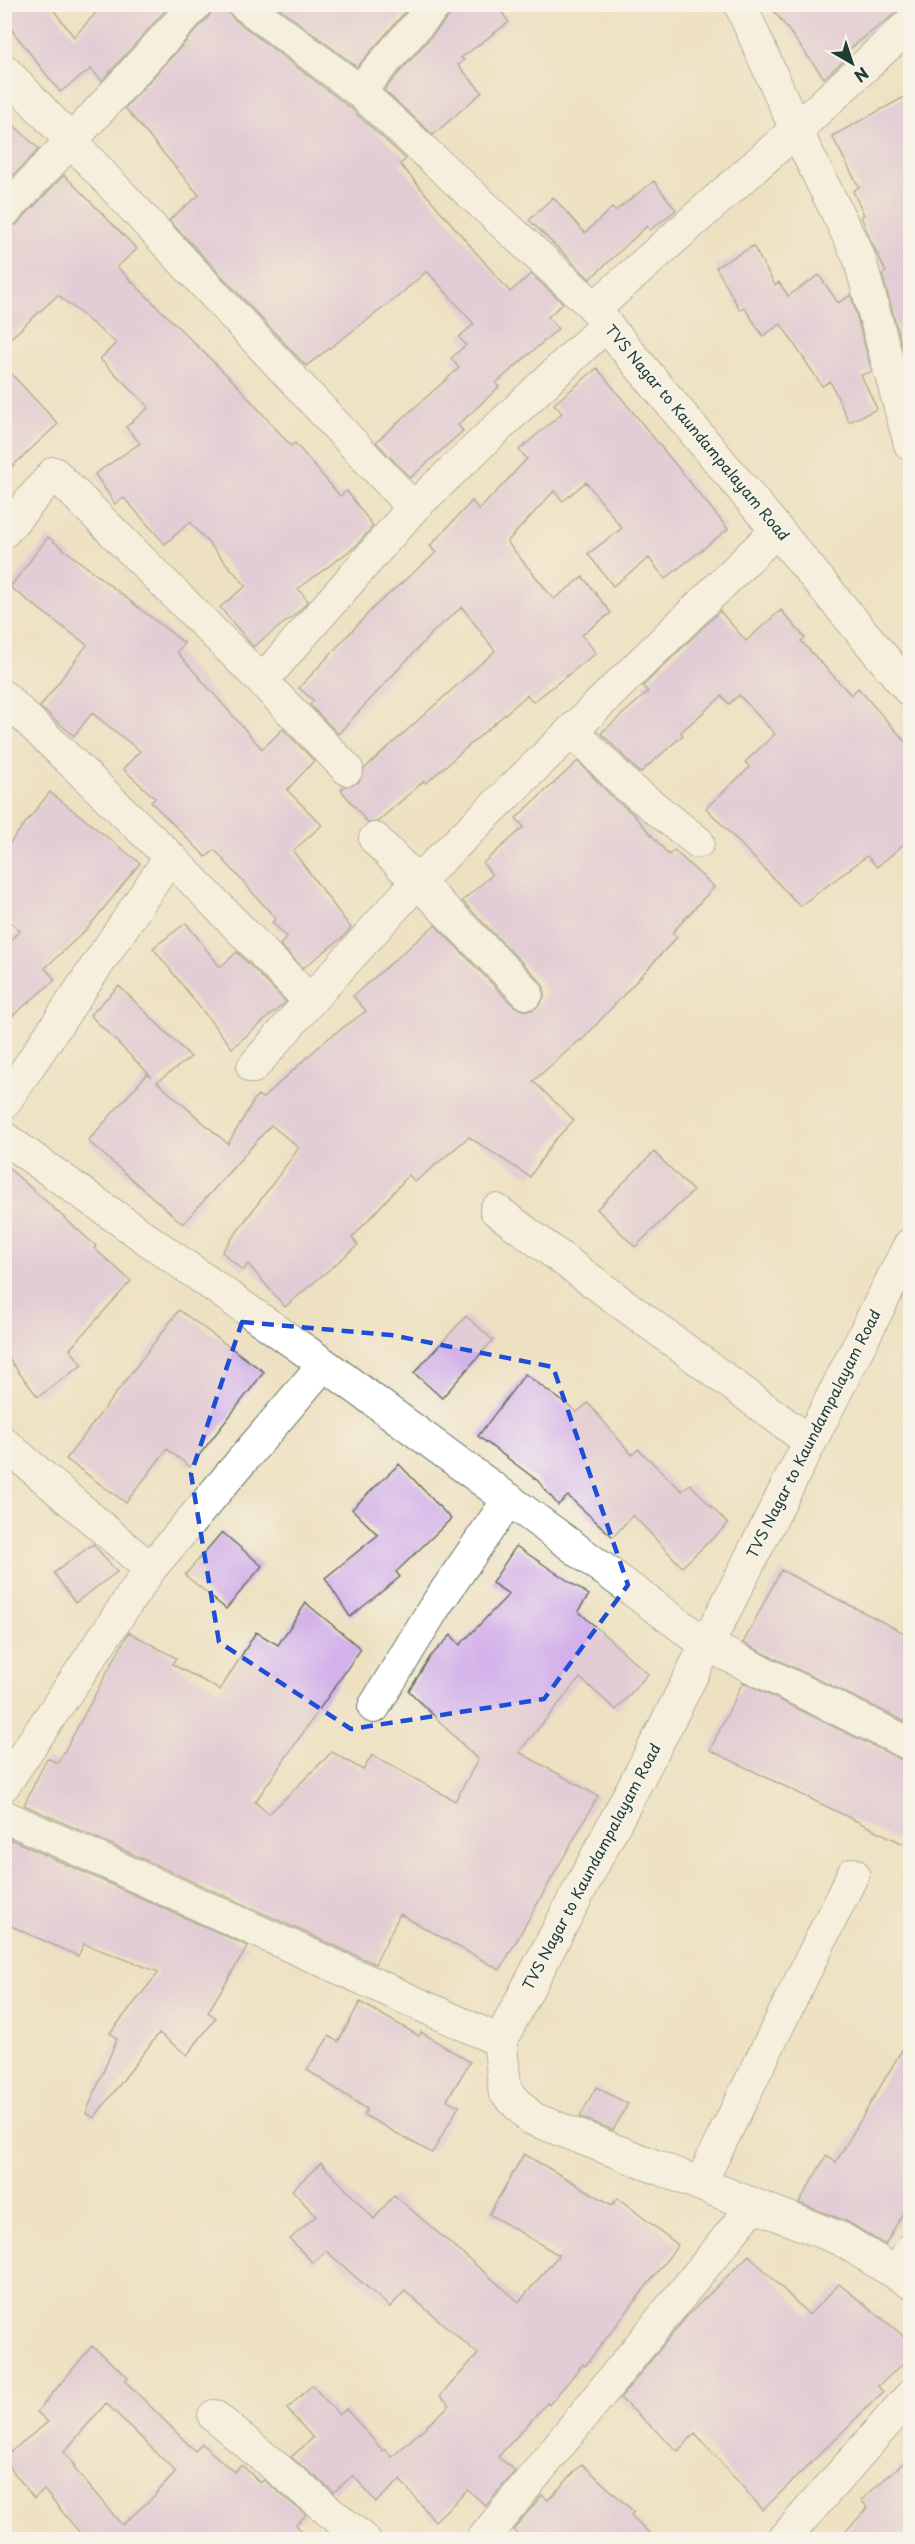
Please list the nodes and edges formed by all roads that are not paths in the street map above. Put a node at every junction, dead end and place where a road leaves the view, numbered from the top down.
1 (196, 4) edge
2 (244, 4) edge
3 (436, 4) edge
4 (740, 4) edge
5 (910, 24) edge
6 (4, 70) edge
7 (359, 91) junction
8 (796, 130) junction
9 (71, 141) junction
10 (4, 212) edge
11 (601, 317) junction
12 (910, 444) edge
13 (413, 508) junction
14 (777, 530) junction
15 (4, 532) edge
16 (262, 681) junction
17 (910, 690) edge
18 (4, 697) edge
19 (572, 730) junction
20 (347, 769) dead end
21 (375, 839) dead end
22 (698, 842) dead end
23 (170, 857) junction
24 (417, 882) junction
25 (527, 993) dead end
26 (309, 1001) junction
27 (253, 1067) dead end
28 (4, 1103) edge
29 (4, 1138) edge
30 (496, 1210) dead end
31 (910, 1245) edge
32 (324, 1364) junction
33 (810, 1442) junction
34 (4, 1443) edge
35 (509, 1500) junction
36 (150, 1569) junction
37 (707, 1645) junction
38 (374, 1707) dead end
39 (910, 1744) edge
40 (4, 1785) edge
41 (4, 1816) edge
42 (854, 1874) dead end
43 (500, 2042) junction
44 (700, 2184) junction
45 (754, 2205) junction
46 (906, 2269) edge
47 (910, 2396) edge
48 (214, 2416) dead end
49 (364, 2540) edge
50 (482, 2540) edge
51 (783, 2540) edge

1 - 9 street
2 - 7 street
3 - 7 street
4 - 8 street
5 - 8 street, TVS Nagar to Kaundampalayam Road
6 - 9 street
7 - 11 street
8 - 11 street, TVS Nagar to Kaundampalayam Road
8 - 12 street
9 - 10 street
9 - 13 street
11 - 13 street
11 - 14 street, TVS Nagar to Kaundampalayam Road
13 - 16 street
14 - 17 street, TVS Nagar to Kaundampalayam Road
14 - 19 street
15 - 16 street
16 - 20 street
18 - 23 street
19 - 22 street
19 - 24 street
21 - 24 street
23 - 26 street
23 - 28 street
24 - 25 street
24 - 26 street
26 - 27 street
29 - 32 street
30 - 33 street
31 - 33 street, TVS Nagar to Kaundampalayam Road
32 - 35 street
32 - 36 street
33 - 37 street, TVS Nagar to Kaundampalayam Road
34 - 36 street
35 - 37 street
35 - 38 street
36 - 40 street
37 - 39 street
37 - 43 street, TVS Nagar to Kaundampalayam Road
41 - 43 street
42 - 44 street
43 - 44 street
44 - 45 street
45 - 46 street
45 - 50 street
47 - 51 street
48 - 49 street

